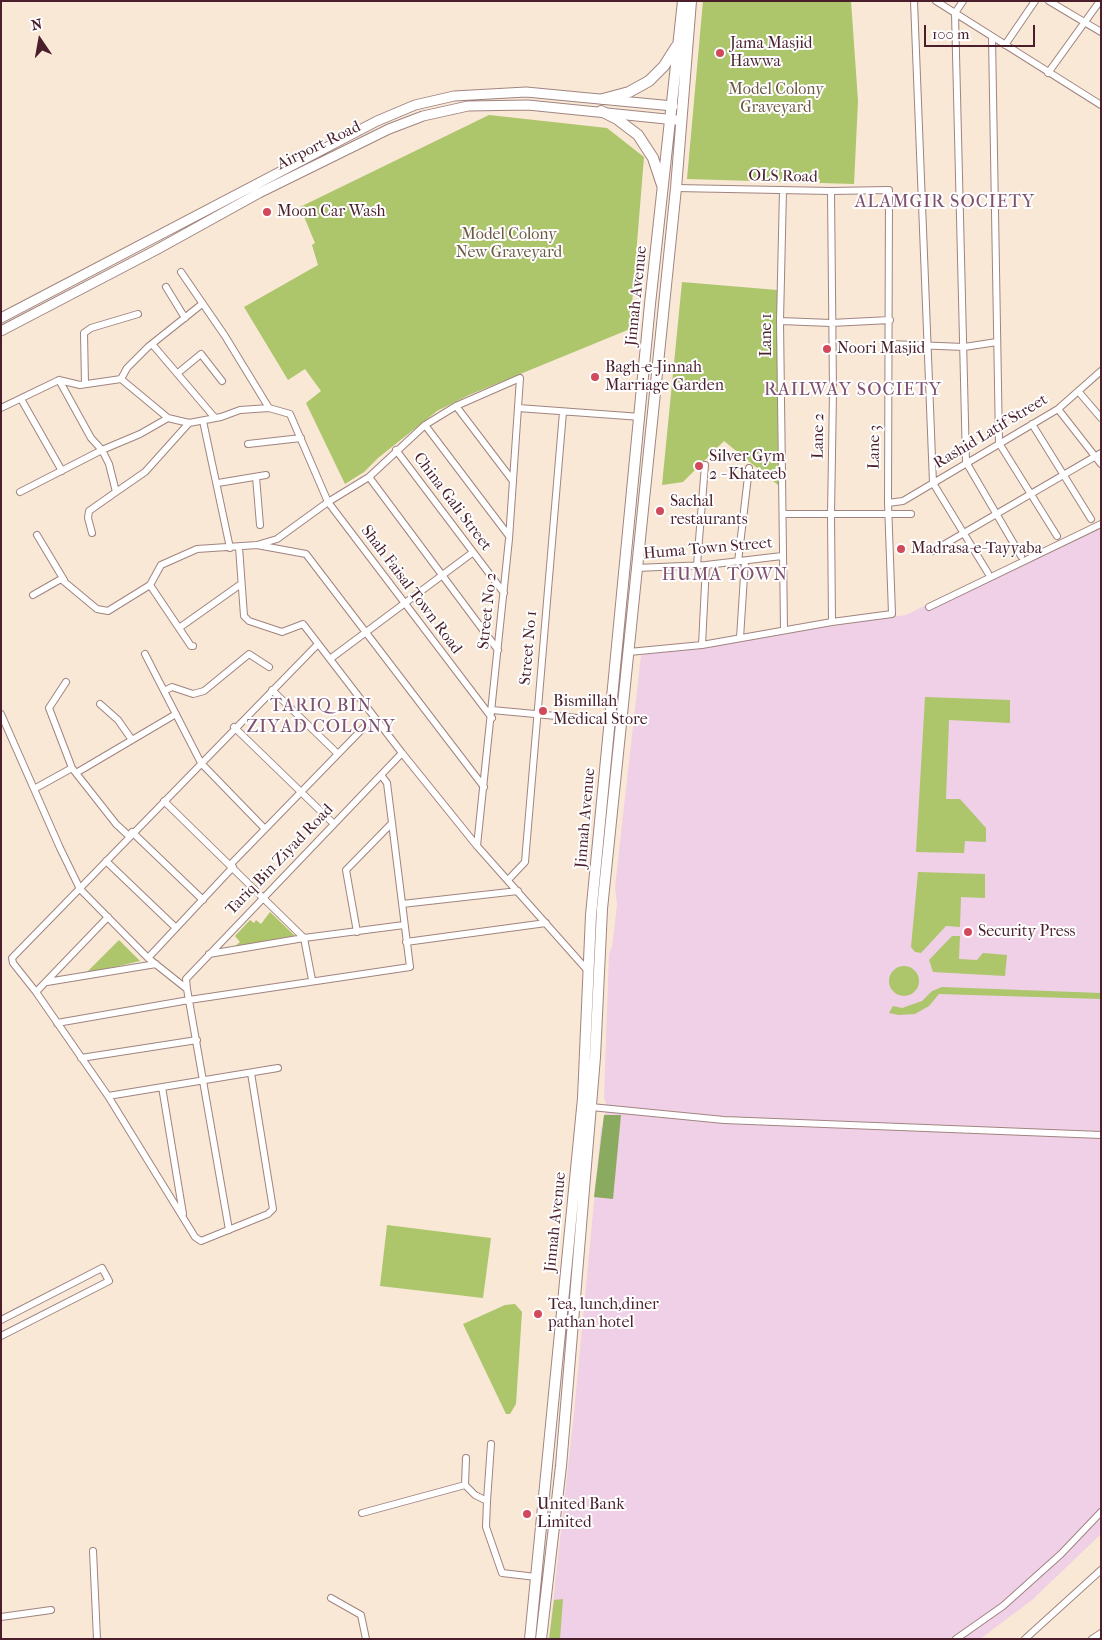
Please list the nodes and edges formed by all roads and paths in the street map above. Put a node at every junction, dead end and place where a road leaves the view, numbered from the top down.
1 (683, 1) edge
2 (691, 1) edge
3 (914, 1) edge
4 (936, 1) edge
5 (963, 1) edge
6 (1035, 1) edge
7 (1049, 1) edge
8 (1100, 1) edge
9 (955, 14) junction
10 (1085, 23) junction
11 (1101, 32) edge
12 (992, 37) junction
13 (679, 41) junction
14 (1005, 46) junction
15 (1048, 73) junction
16 (603, 99) junction
17 (1101, 105) edge
18 (672, 106) junction
19 (601, 111) junction
20 (676, 120) junction
21 (676, 188) junction
22 (783, 190) junction
23 (889, 190) joint
24 (663, 191) junction
25 (830, 192) junction
26 (181, 272) dead end
27 (166, 287) dead end
28 (202, 304) junction
29 (138, 314) dead end
30 (1, 318) edge
31 (185, 318) junction
32 (890, 320) junction
33 (780, 321) junction
34 (831, 323) junction
35 (1, 331) edge
36 (997, 342) junction
37 (152, 344) junction
38 (890, 344) junction
39 (927, 345) junction
40 (964, 347) junction
41 (1101, 372) edge
42 (178, 374) junction
43 (121, 379) junction
44 (59, 380) junction
45 (222, 381) dead end
46 (85, 384) junction
47 (1078, 390) junction
48 (21, 399) junction
49 (456, 406) junction
50 (1, 408) edge
51 (269, 408) junction
52 (518, 408) junction
53 (1058, 408) junction
54 (563, 412) junction
55 (641, 417) junction
56 (168, 418) junction
57 (215, 418) junction
58 (1101, 418) edge
59 (203, 421) junction
60 (189, 424) junction
61 (1032, 424) junction
62 (426, 425) junction
63 (301, 438) junction
64 (999, 443) junction
65 (248, 444) dead end
66 (102, 450) junction
67 (396, 450) junction
68 (1099, 455) edge
69 (966, 462) junction
70 (1101, 464) edge
71 (705, 466) dead end
72 (749, 468) dead end
73 (62, 471) junction
74 (266, 475) dead end
75 (1062, 476) junction
76 (256, 477) junction
77 (369, 477) junction
78 (513, 481) junction
79 (218, 483) junction
80 (933, 483) junction
81 (20, 492) dead end
82 (116, 492) junction
83 (1030, 495) junction
84 (328, 502) junction
85 (888, 503) junction
86 (997, 513) junction
87 (784, 514) junction
88 (911, 514) dead end
89 (831, 515) junction
90 (890, 516) junction
91 (1091, 519) dead end
92 (1101, 524) edge
93 (260, 525) dead end
94 (964, 532) junction
95 (92, 533) dead end
96 (37, 535) dead end
97 (509, 536) junction
98 (1057, 536) dead end
99 (257, 545) junction
100 (239, 547) junction
101 (230, 548) junction
102 (933, 550) dead end
103 (472, 553) junction
104 (782, 556) junction
105 (1021, 556) dead end
106 (742, 561) junction
107 (706, 565) junction
108 (697, 566) junction
109 (636, 568) junction
110 (988, 573) dead end
111 (442, 576) junction
112 (64, 580) junction
113 (241, 584) junction
114 (150, 585) junction
115 (504, 592) junction
116 (33, 596) dead end
117 (404, 604) junction
118 (929, 607) dead end
119 (832, 622) junction
120 (178, 628) junction
121 (784, 630) junction
122 (366, 632) junction
123 (740, 638) junction
124 (318, 644) junction
125 (702, 645) junction
126 (193, 646) dead end
127 (498, 650) junction
128 (629, 652) junction
129 (144, 654) dead end
130 (330, 659) junction
131 (269, 667) dead end
132 (66, 682) dead end
133 (272, 690) junction
134 (164, 691) junction
135 (100, 704) dead end
136 (492, 710) junction
137 (1, 714) edge
138 (176, 714) junction
139 (537, 715) junction
140 (374, 717) junction
141 (492, 718) junction
142 (610, 721) junction
143 (234, 728) junction
144 (132, 740) junction
145 (402, 753) junction
146 (338, 754) junction
147 (201, 763) junction
148 (74, 771) junction
149 (381, 775) junction
150 (484, 786) junction
151 (34, 789) junction
152 (301, 792) junction
153 (164, 801) junction
154 (392, 823) junction
155 (334, 824) junction
156 (265, 829) junction
157 (130, 834) junction
158 (477, 846) junction
159 (106, 861) junction
160 (232, 866) junction
161 (508, 880) junction
162 (80, 889) junction
163 (518, 891) junction
164 (263, 897) junction
165 (203, 900) junction
166 (402, 904) junction
167 (108, 917) junction
168 (546, 923) junction
169 (404, 924) junction
170 (176, 928) junction
171 (357, 932) junction
172 (304, 938) junction
173 (406, 942) junction
174 (209, 954) junction
175 (148, 958) junction
176 (156, 964) junction
177 (588, 971) junction
178 (312, 980) junction
179 (47, 982) junction
180 (187, 989) junction
181 (36, 992) junction
182 (189, 1000) junction
183 (57, 1023) junction
184 (197, 1040) junction
185 (81, 1058) junction
186 (278, 1068) dead end
187 (251, 1073) junction
188 (204, 1080) junction
189 (162, 1086) junction
190 (108, 1096) junction
191 (591, 1107) junction
192 (1101, 1135) edge
193 (184, 1218) junction
194 (229, 1230) junction
195 (1, 1321) edge
196 (4, 1335) edge
197 (491, 1444) dead end
198 (466, 1458) dead end
199 (466, 1485) junction
200 (487, 1501) junction
201 (1101, 1512) edge
202 (362, 1513) dead end
203 (92, 1551) dead end
204 (1101, 1570) edge
205 (540, 1573) junction
206 (331, 1598) dead end
207 (51, 1610) dead end
208 (1, 1617) edge
209 (1101, 1633) edge
210 (97, 1639) edge
211 (366, 1639) edge
212 (530, 1639) edge
213 (541, 1639) edge
214 (956, 1639) edge
215 (1025, 1639) edge
216 (1092, 1639) edge

1 - 13 highway, Jinnah Avenue
2 - 20 highway, Jinnah Avenue
3 - 39 street
4 - 9 street
5 - 9 street
6 - 14 street
7 - 10 street
8 - 10 street
9 - 12 street
9 - 40 street
10 - 11 street
10 - 15 street
12 - 14 street
12 - 36 street
13 - 16 highway
13 - 18 highway, Jinnah Avenue
14 - 15 street
15 - 17 street
16 - 18 main road, Airport Road
16 - 30 main road, Airport Road
18 - 20 highway, Jinnah Avenue
19 - 20 main road, Airport Road
19 - 24 highway
19 - 35 main road, Airport Road
20 - 21 highway, Jinnah Avenue
20 - 24 highway, Jinnah Avenue
21 - 22 street, OLS Road
21 - 109 highway, Jinnah Avenue
22 - 25 street, OLS Road
22 - 33 street, Lane 1
23 - 25 street, OLS Road
23 - 32 street, Lane 3
24 - 55 highway, Jinnah Avenue
25 - 34 street, Lane 2
26 - 28 street
27 - 31 street
28 - 31 street
28 - 51 street
29 - 46 street
31 - 37 street
32 - 34 street
32 - 38 street, Lane 3
33 - 34 street
33 - 87 street, Lane 1
34 - 89 street, Lane 2
36 - 40 street
36 - 64 street
37 - 42 street
37 - 43 street
38 - 39 street
38 - 85 street, Lane 3
39 - 40 street
39 - 80 street
40 - 69 street
41 - 47 street, Rashid Latif Street
42 - 45 street
42 - 57 street
43 - 46 street
43 - 56 street
44 - 46 street
44 - 48 street
44 - 66 street
47 - 53 street, Rashid Latif Street
47 - 58 street
48 - 50 street
48 - 73 street
49 - 52 street, Street No 2
49 - 62 street
49 - 78 street
51 - 57 street
51 - 63 street, Shah Faisal Town Road
52 - 54 street
52 - 78 street, Street No 2
53 - 61 street, Rashid Latif Street
53 - 68 street
54 - 55 street
54 - 139 street, Street No 1
55 - 142 highway, Jinnah Avenue
56 - 60 street
56 - 66 street
57 - 59 street
59 - 60 street
59 - 79 street
60 - 82 street
61 - 64 street, Rashid Latif Street
61 - 75 street
62 - 67 street
62 - 97 street
63 - 65 street
63 - 84 street, Shah Faisal Town Road
64 - 69 street, Rashid Latif Street
64 - 83 street
66 - 73 street
66 - 82 street
67 - 77 street
67 - 103 street, China Gali Street
68 - 70 street
68 - 75 street
69 - 80 street, Rashid Latif Street
69 - 86 street
71 - 108 street
72 - 106 street
73 - 81 street
74 - 76 street
75 - 83 street
75 - 91 street
76 - 79 street
76 - 93 street
77 - 84 street
77 - 111 street
78 - 97 street, Street No 2
79 - 101 street
80 - 85 street, Rashid Latif Street
80 - 94 street
82 - 95 street
83 - 86 street
83 - 98 street
84 - 99 street
84 - 117 street, Shah Faisal Town Road
85 - 90 street, Lane 3
86 - 94 street
86 - 105 street
87 - 89 street
87 - 104 street, Lane 1
88 - 90 street
89 - 90 street
89 - 119 street, Lane 2
90 - 119 street, Lane 3
92 - 118 street
94 - 102 street
94 - 110 street
96 - 112 street
97 - 115 street, Street No 2
99 - 100 street
99 - 122 street
100 - 101 street
100 - 113 street
101 - 114 street
103 - 111 street
103 - 115 street, China Gali Street
104 - 106 street, Huma Town Street
104 - 121 street, Lane 1
106 - 107 street, Huma Town Street
106 - 123 street
107 - 108 street, Huma Town Street
107 - 125 street
108 - 109 street, Huma Town Street
109 - 128 highway, Jinnah Avenue
111 - 117 street
111 - 127 street
112 - 114 street
112 - 116 street
113 - 120 street
113 - 124 street
114 - 120 street
115 - 127 street, Street No 2
117 - 122 street
117 - 141 street, Shah Faisal Town Road
119 - 121 street
120 - 126 street
121 - 123 street
122 - 130 street
122 - 150 street
123 - 125 street
124 - 130 street
124 - 133 street
125 - 128 street
127 - 136 street, Street No 2
128 - 191 highway, Jinnah Avenue
129 - 134 street
130 - 140 street
131 - 134 street
132 - 148 street
133 - 143 street
133 - 146 street
134 - 138 street
135 - 144 street
136 - 139 street
136 - 141 street, Street No 2
137 - 151 street
138 - 144 street
138 - 147 street
139 - 142 street
139 - 161 street, Street No 1
140 - 145 street
140 - 146 street
141 - 150 street, Street No 2
142 - 177 highway, Jinnah Avenue
143 - 147 street
143 - 152 street
144 - 148 street
145 - 149 street, Tariq Bin Ziyad Road
145 - 158 street
146 - 152 street
147 - 153 street
147 - 156 street
148 - 151 street
148 - 157 street
149 - 154 street
149 - 155 street, Tariq Bin Ziyad Road
150 - 158 street, Street No 2
151 - 162 street
152 - 155 street
152 - 156 street
153 - 157 street
153 - 160 street
154 - 166 street
154 - 171 street
155 - 164 street, Tariq Bin Ziyad Road
156 - 160 street
157 - 159 street
157 - 165 street
158 - 161 street
159 - 162 street
159 - 170 street
160 - 164 street
160 - 165 street
161 - 163 street
162 - 167 street
162 - 181 street
163 - 166 street
163 - 168 street
164 - 172 street
164 - 174 street, Tariq Bin Ziyad Road
165 - 170 street
166 - 169 street
167 - 175 street
167 - 179 street
168 - 173 street
168 - 177 street
169 - 171 street
169 - 173 street
170 - 175 street
171 - 172 street
172 - 174 street
172 - 178 street
173 - 178 street
174 - 180 street, Tariq Bin Ziyad Road
175 - 176 street
176 - 179 street
176 - 180 street
177 - 205 highway, Jinnah Avenue
178 - 182 street
179 - 181 street
180 - 182 street
181 - 183 street
182 - 183 street
182 - 184 street
183 - 185 street
184 - 185 street
184 - 188 street
185 - 190 street
186 - 187 street
187 - 188 street
187 - 194 street
188 - 189 street
188 - 194 street
189 - 190 street
189 - 193 street
190 - 193 street
191 - 192 street
191 - 205 highway, Jinnah Avenue
193 - 194 street
195 - 196 street
195 - 196 street
197 - 200 street
198 - 199 street
199 - 200 street
199 - 202 street
200 - 205 street
201 - 214 street
203 - 210 street
204 - 215 street
205 - 212 highway, Jinnah Avenue
205 - 213 highway, Jinnah Avenue
206 - 211 street
207 - 208 street
209 - 216 street

